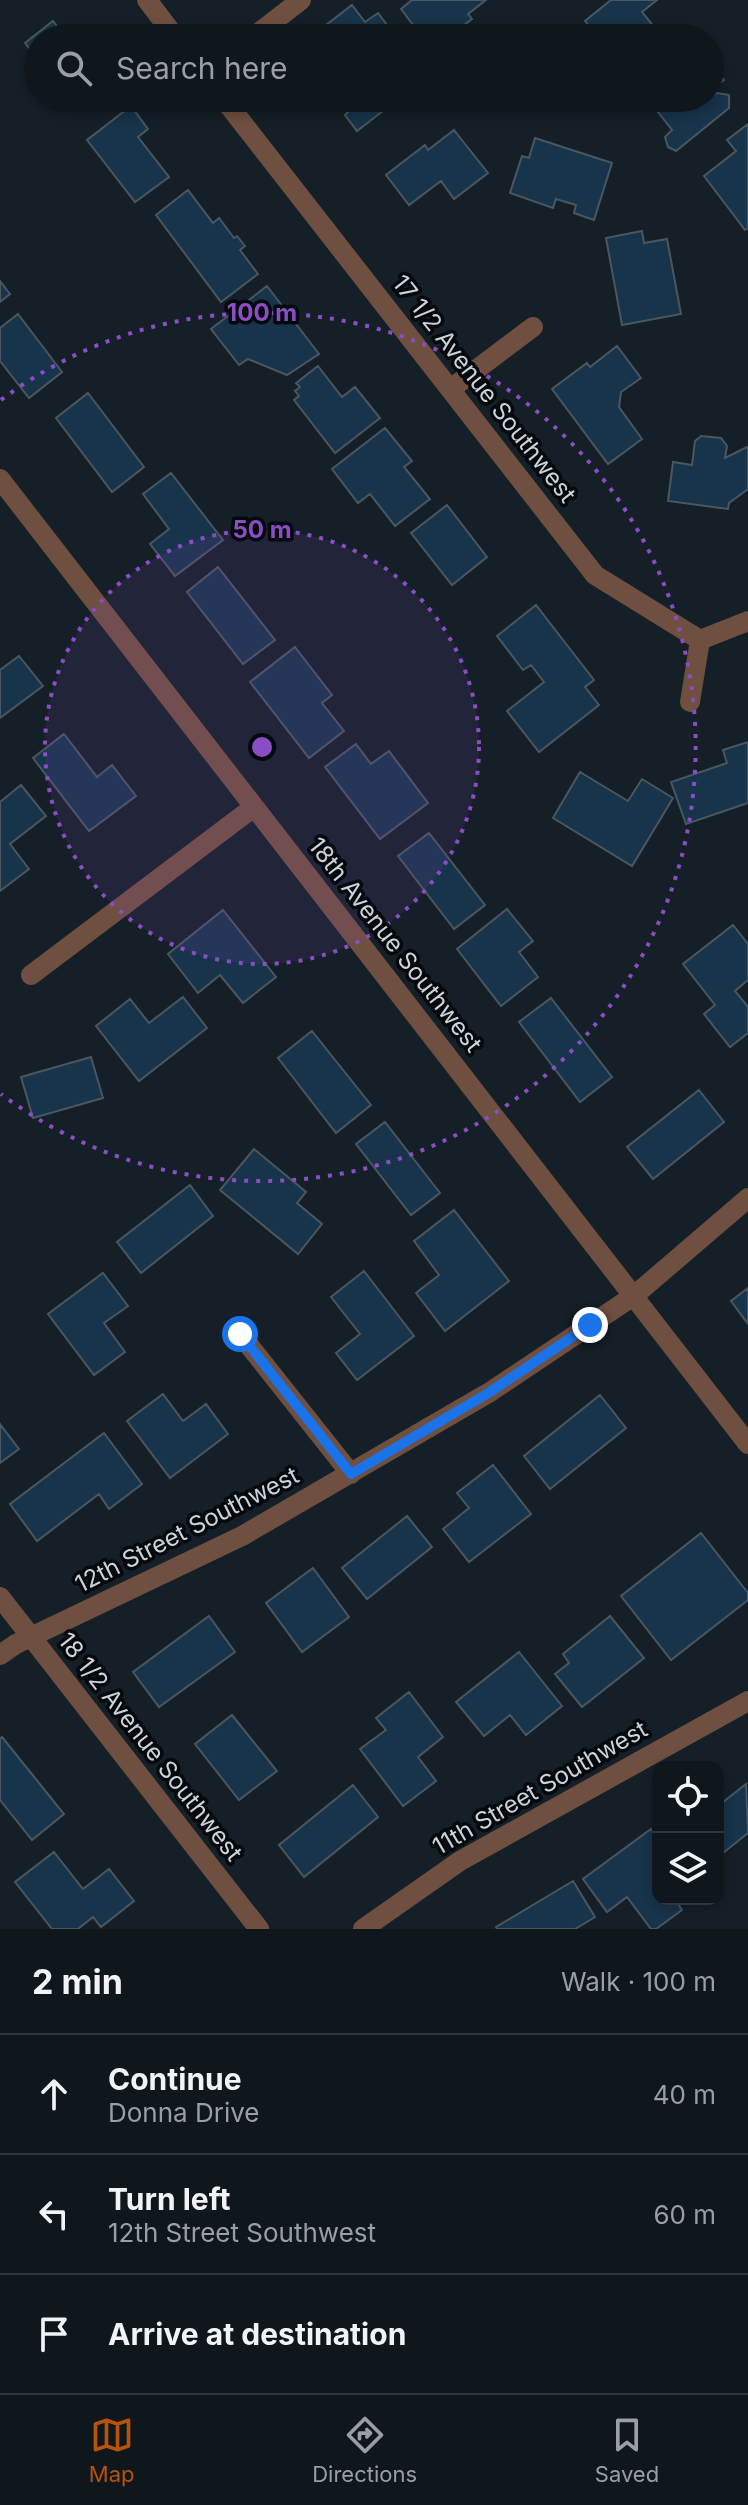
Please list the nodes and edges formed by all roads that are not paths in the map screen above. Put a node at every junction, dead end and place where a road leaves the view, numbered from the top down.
1 (147, 0) edge
2 (301, 0) edge
3 (165, 24) edge
4 (270, 24) edge
5 (234, 112) edge
6 (533, 327) dead end
7 (452, 388) junction
8 (0, 479) edge
9 (748, 621) edge
10 (700, 640) junction
11 (690, 702) dead end
12 (254, 807) junction
13 (31, 975) dead end
14 (748, 1198) edge
15 (635, 1295) junction
16 (240, 1334) dead end
17 (748, 1444) edge
18 (351, 1474) junction
19 (0, 1597) edge
20 (31, 1637) junction
21 (0, 1655) edge
22 (748, 1701) edge
23 (259, 1929) edge
24 (363, 1929) edge

1 - 3 street
2 - 4 street
5 - 7 street, 17 1/2 Avenue Southwest
6 - 7 street
7 - 10 street, 17 1/2 Avenue Southwest
8 - 12 street, 18th Avenue Southwest
9 - 10 street
10 - 11 street
12 - 13 street
12 - 15 street, 18th Avenue Southwest
14 - 15 street, 12th Street Southwest
15 - 17 street, 18th Avenue Southwest
15 - 18 street, 12th Street Southwest
16 - 18 street
18 - 20 street, 12th Street Southwest
19 - 20 street, 18 1/2 Avenue Southwest
20 - 21 street, 12th Street Southwest
20 - 23 street, 18 1/2 Avenue Southwest
22 - 24 street, 11th Street Southwest

